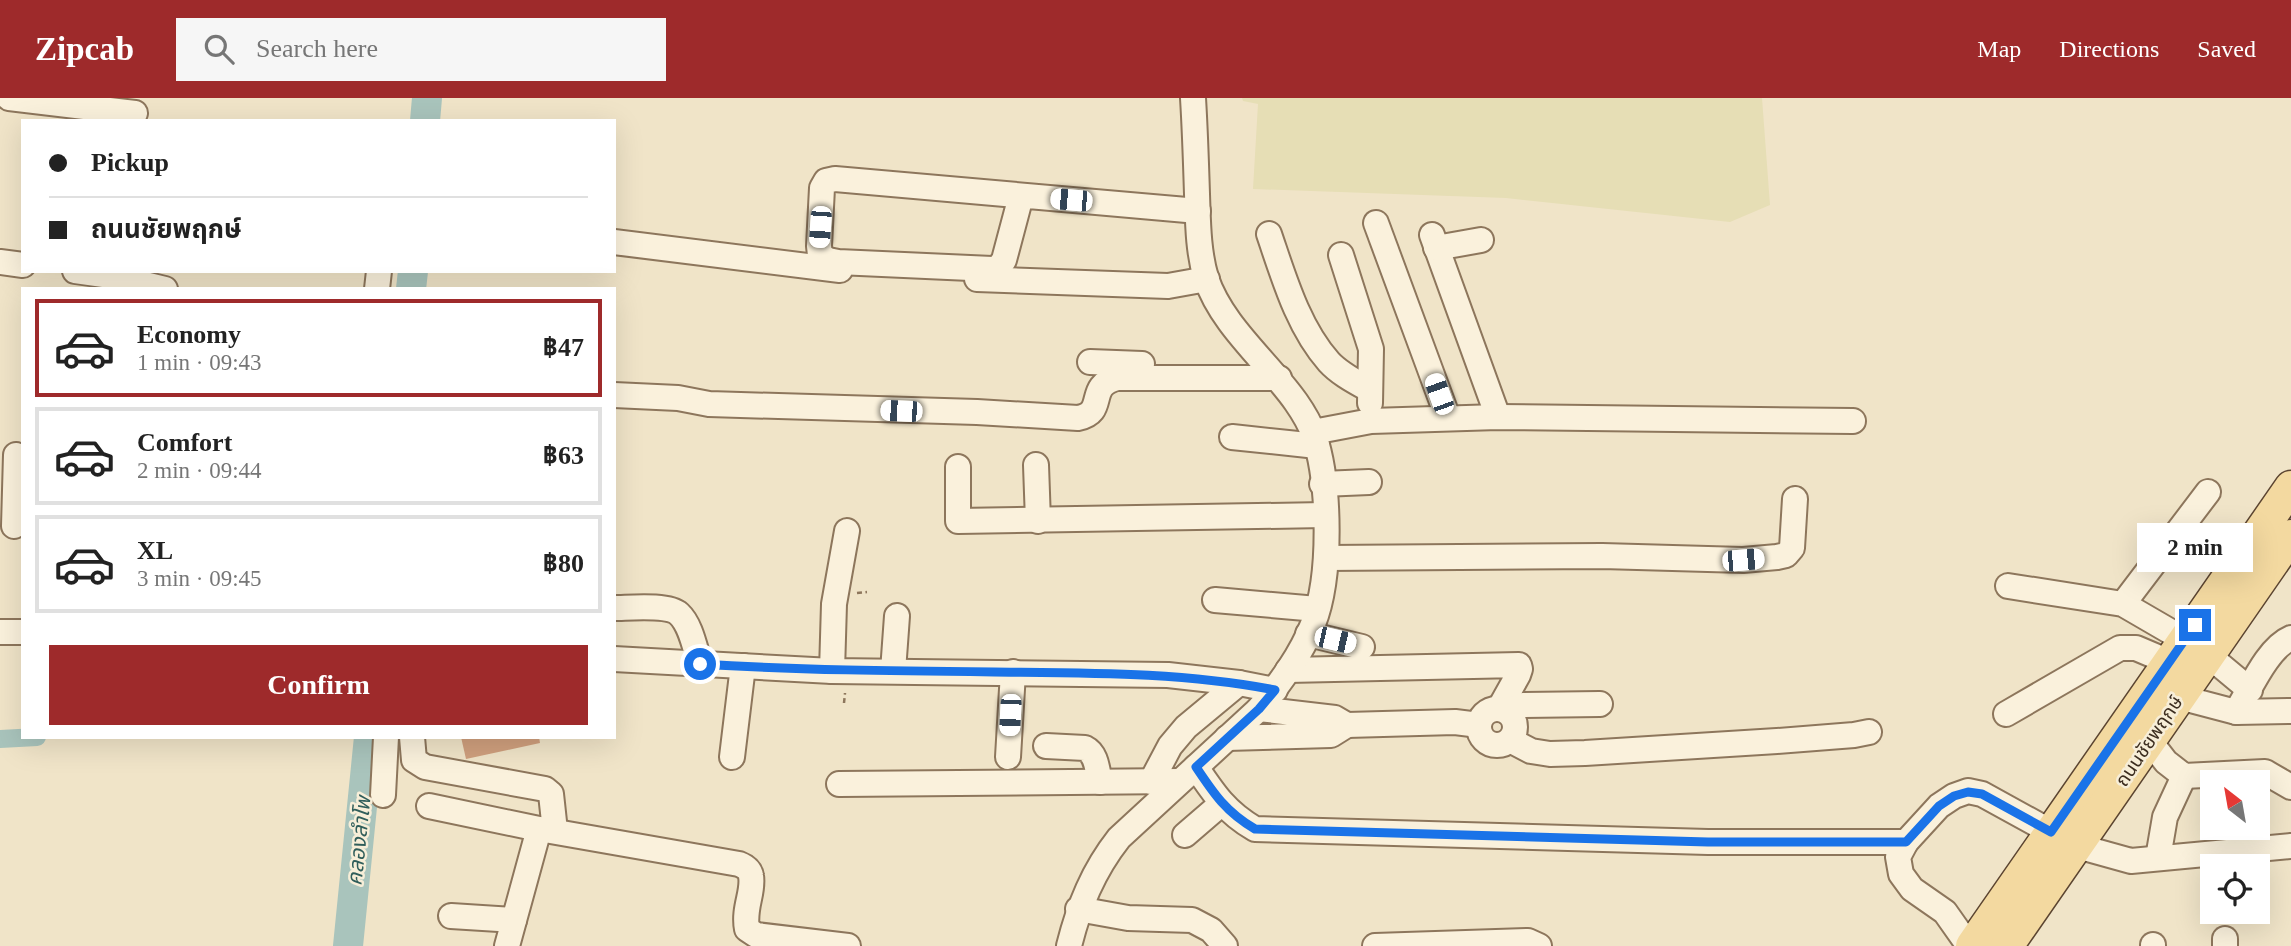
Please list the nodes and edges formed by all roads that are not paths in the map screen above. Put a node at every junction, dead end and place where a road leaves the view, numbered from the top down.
1 (9, 98) edge
2 (1194, 98) edge
3 (135, 113) dead end
4 (1021, 196) junction
5 (1198, 211) junction
6 (1376, 223) dead end
7 (1269, 234) dead end
8 (1481, 240) dead end
9 (616, 242) edge
10 (1341, 255) dead end
11 (0, 262) edge
12 (21, 265) edge
13 (93, 273) edge
14 (1207, 279) junction
15 (157, 287) edge
16 (1090, 362) dead end
17 (1275, 373) junction
18 (1370, 390) junction
19 (616, 395) edge
20 (1498, 417) junction
21 (1448, 418) junction
22 (1371, 421) junction
23 (1853, 421) dead end
24 (1232, 437) dead end
25 (1315, 439) junction
26 (13, 454) edge
27 (2291, 461) edge
28 (1036, 465) dead end
29 (958, 467) dead end
30 (1369, 482) dead end
31 (1322, 484) junction
32 (2291, 487) edge
33 (2208, 492) dead end
34 (1795, 499) dead end
35 (1325, 515) junction
36 (1038, 521) junction
37 (14, 526) dead end
38 (847, 531) dead end
39 (2291, 536) edge
40 (1325, 558) junction
41 (2291, 563) edge
42 (2008, 586) dead end
43 (1215, 600) dead end
44 (2123, 604) junction
45 (616, 608) edge
46 (1317, 609) junction
47 (897, 616) dead end
48 (0, 632) edge
49 (21, 632) edge
50 (1308, 634) junction
51 (2291, 638) edge
52 (2195, 645) junction
53 (1362, 646) dead end
54 (616, 659) edge
55 (700, 664) junction
56 (743, 666) junction
57 (832, 671) junction
58 (893, 671) junction
59 (1013, 672) junction
60 (1282, 680) junction
61 (1239, 683) junction
62 (2250, 690) junction
63 (2179, 697) junction
64 (1600, 704) dead end
65 (1259, 709) junction
66 (1502, 710) junction
67 (2291, 711) edge
68 (2236, 712) junction
69 (2006, 714) dead end
70 (1347, 725) junction
71 (1479, 725) junction
72 (1869, 732) dead end
73 (1227, 738) junction
74 (386, 739) edge
75 (412, 739) edge
76 (1510, 740) junction
77 (2149, 740) junction
78 (1046, 746) dead end
79 (732, 757) dead end
80 (1008, 757) dead end
81 (1188, 774) junction
82 (2184, 776) junction
83 (1100, 782) junction
84 (1152, 782) junction
85 (839, 784) dead end
86 (2291, 787) edge
87 (383, 795) dead end
88 (1221, 804) junction
89 (429, 806) dead end
90 (547, 830) junction
91 (1185, 835) dead end
92 (2064, 839) junction
93 (1906, 842) junction
94 (2291, 846) edge
95 (2158, 858) junction
96 (1078, 909) junction
97 (451, 916) dead end
98 (514, 920) junction
99 (1216, 941) edge
100 (508, 946) edge
101 (848, 946) edge
102 (1069, 946) edge
103 (1375, 946) edge
104 (1539, 946) edge
105 (1970, 946) edge
106 (2007, 946) edge

1 - 3 street
2 - 5 street
4 - 4 street
4 - 5 street
5 - 14 street
6 - 21 street
7 - 18 street
8 - 20 street
9 - 14 street
10 - 18 street
11 - 12 street
13 - 15 street
14 - 17 street
16 - 17 street
17 - 19 street
17 - 25 street
18 - 22 street
20 - 21 street
20 - 23 street
21 - 22 street
22 - 25 street
24 - 25 street
25 - 31 street
26 - 37 street
27 - 52 main road
28 - 36 street
29 - 36 street
30 - 31 street
31 - 35 street
32 - 52 main road, ถนนชัยพฤกษ์
33 - 44 street
34 - 40 street
35 - 36 street
35 - 40 street
38 - 57 street
39 - 52 main road, ถนนชัยพฤกษ์
40 - 46 street
41 - 52 main road
42 - 44 street
43 - 46 street
44 - 52 street
45 - 55 street
46 - 50 street
47 - 58 street
48 - 49 street
50 - 53 street
50 - 60 street
51 - 62 street
52 - 62 street
52 - 63 main road, ถนนชัยพฤกษ์
52 - 69 street
52 - 92 main road, ถนนชัยพฤกษ์
54 - 55 street
55 - 56 street
56 - 57 street
56 - 79 street
57 - 58 street
58 - 59 street
59 - 61 street
59 - 80 street
60 - 61 street
60 - 65 street
60 - 66 street
61 - 84 street
62 - 68 street
63 - 68 street
63 - 77 main road, ถนนชัยพฤกษ์
64 - 66 street
65 - 70 street
65 - 73 street
66 - 71 street
66 - 76 street
67 - 68 street
70 - 71 street
70 - 73 street
71 - 76 street
72 - 76 street
73 - 81 street
74 - 87 street
75 - 90 street
77 - 82 street
77 - 92 main road, ถนนชัยพฤกษ์
78 - 83 street
81 - 84 street
81 - 88 street
81 - 96 street
82 - 86 street
82 - 95 street
83 - 84 street
83 - 85 street
88 - 91 street
88 - 93 street
89 - 90 street
90 - 98 street
90 - 101 street
92 - 93 street
92 - 95 street
92 - 105 main road, ถนนชัยพฤกษ์
92 - 106 main road, ถนนชัยพฤกษ์
93 - 105 street
94 - 95 street
96 - 99 street
96 - 102 street
97 - 98 street
98 - 100 street
103 - 104 street

